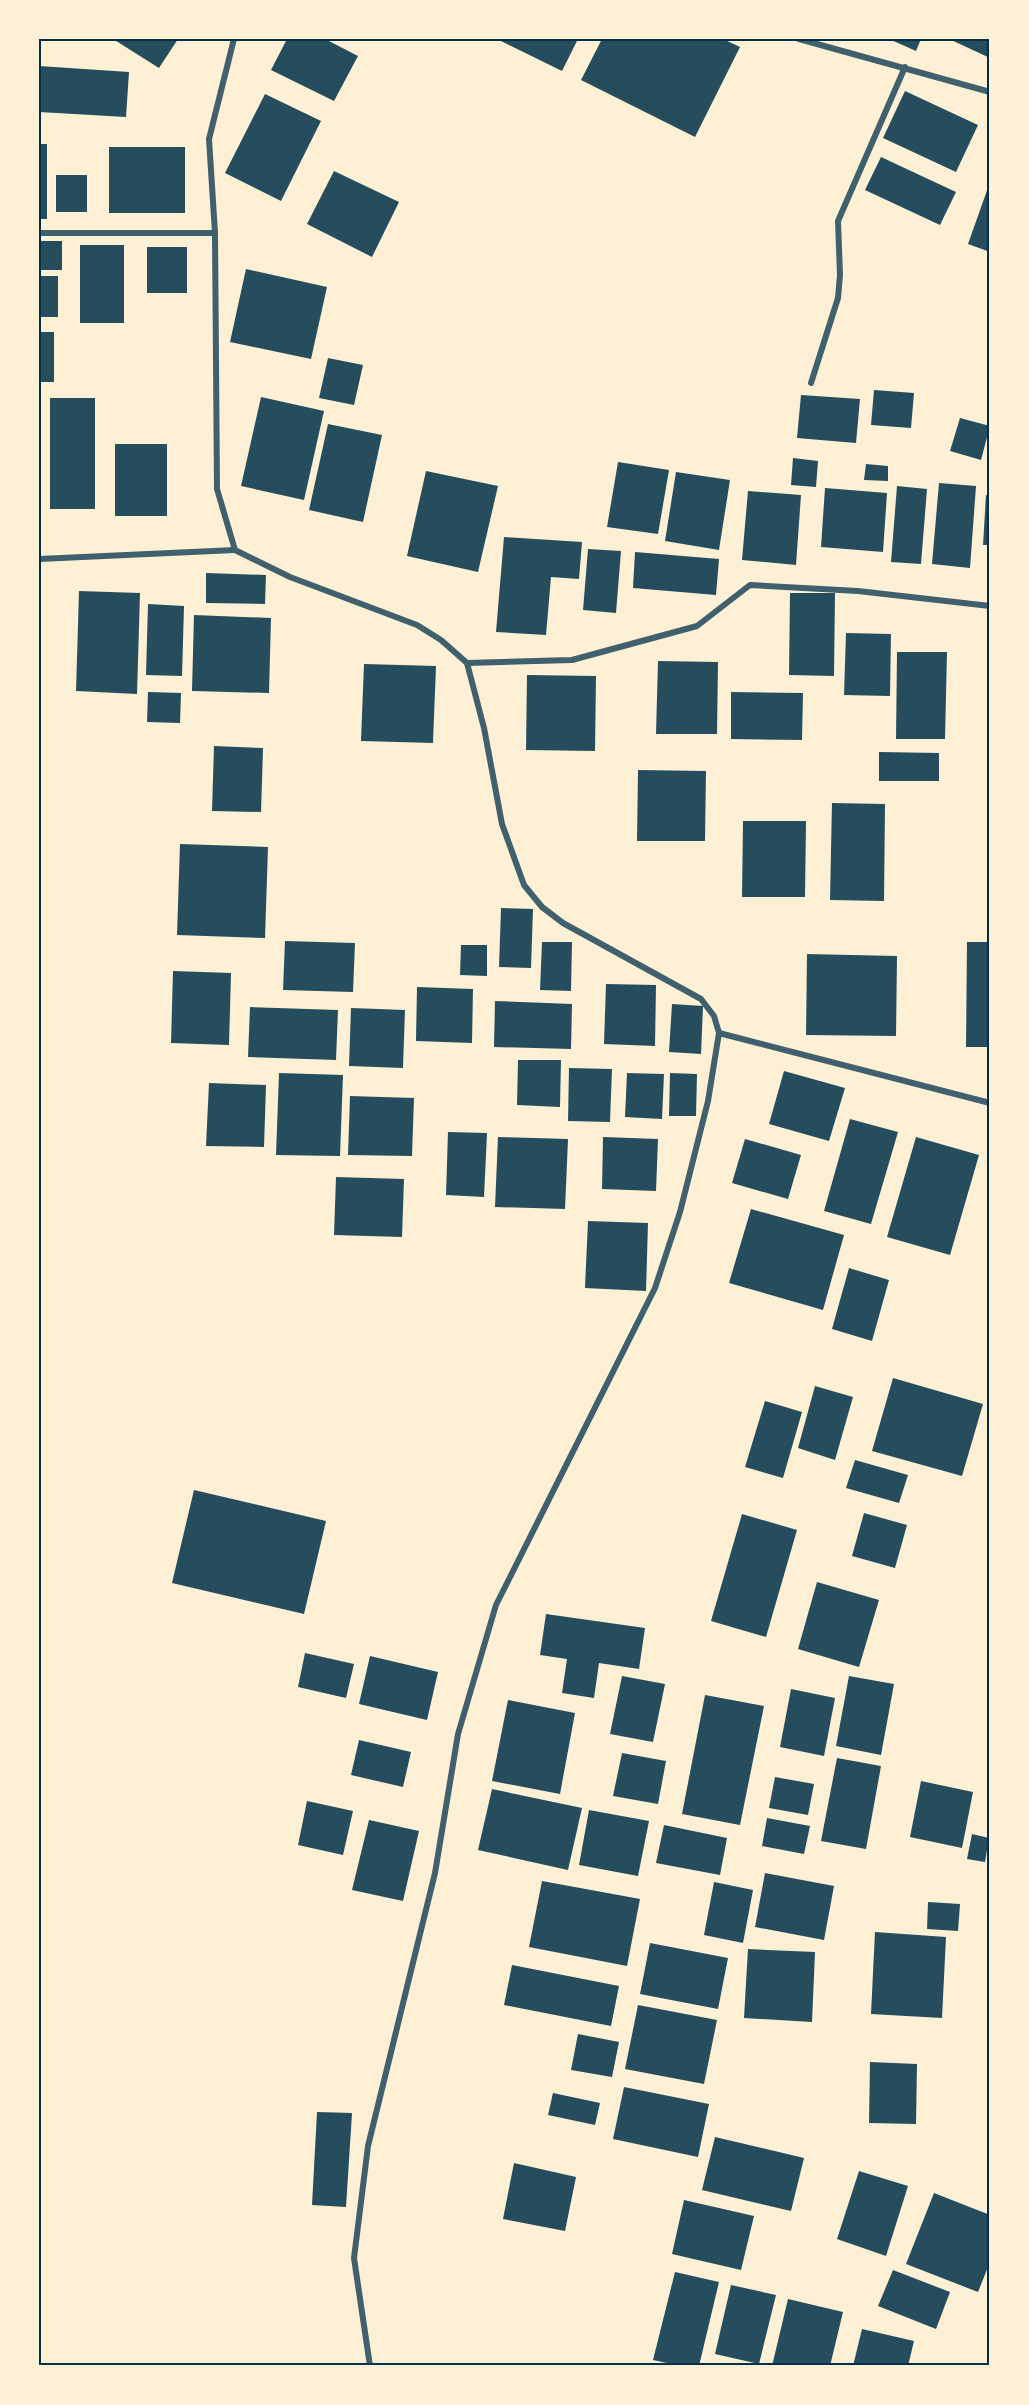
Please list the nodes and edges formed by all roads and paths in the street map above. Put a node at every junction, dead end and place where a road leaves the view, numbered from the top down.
1 (234, 39) edge
2 (799, 39) edge
3 (905, 67) junction
4 (990, 92) edge
5 (39, 233) edge
6 (215, 233) junction
7 (811, 383) dead end
8 (235, 550) junction
9 (39, 559) edge
10 (990, 606) edge
11 (467, 663) junction
12 (719, 1033) junction
13 (990, 1103) edge
14 (370, 2366) edge

1 - 6 street
2 - 3 street
3 - 4 street
3 - 7 street
5 - 6 street
6 - 8 street
8 - 9 street
8 - 11 street
10 - 11 street
11 - 12 street
12 - 13 street
12 - 14 street

